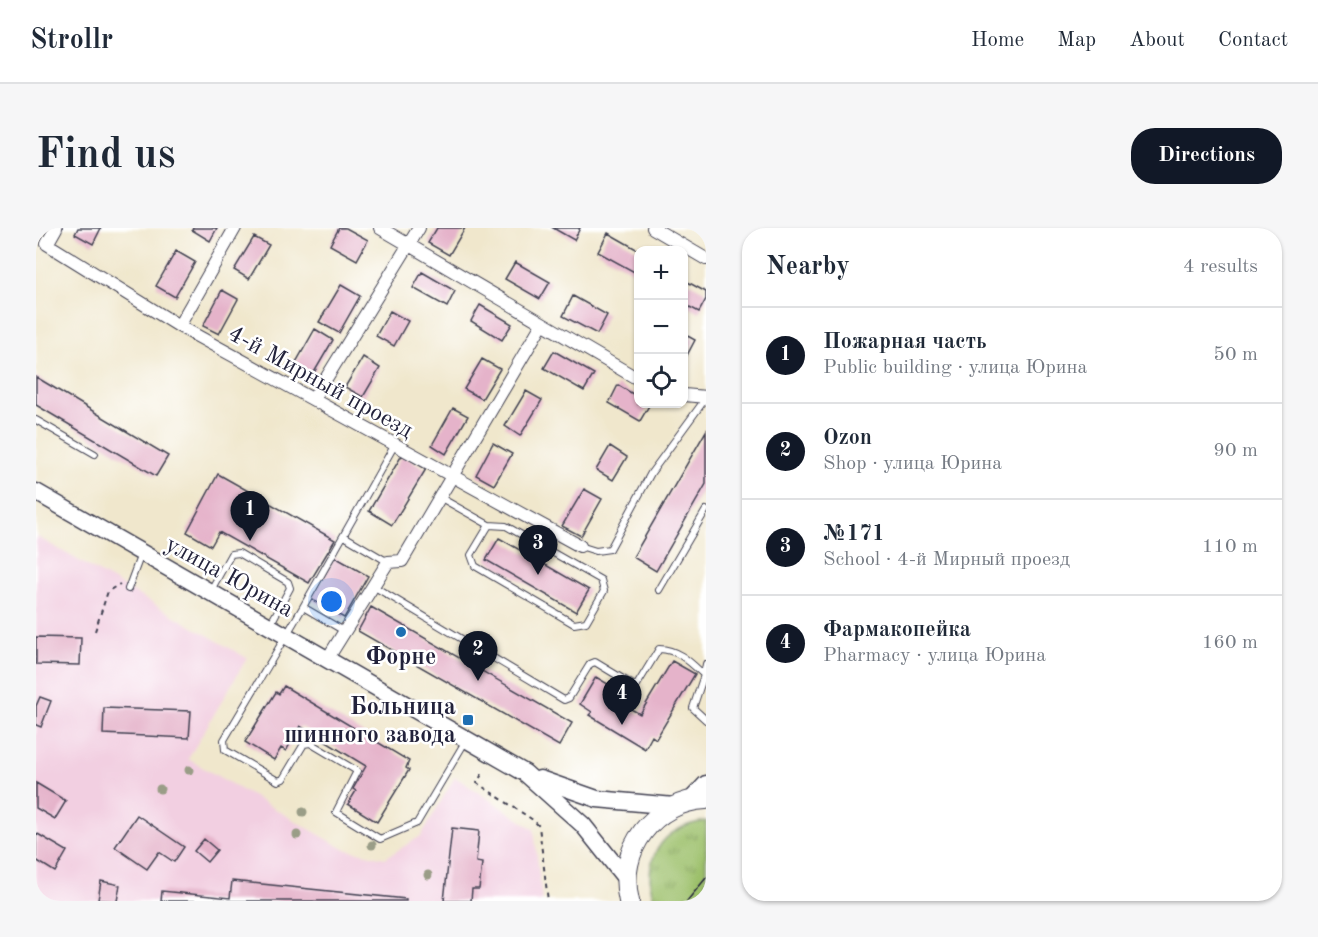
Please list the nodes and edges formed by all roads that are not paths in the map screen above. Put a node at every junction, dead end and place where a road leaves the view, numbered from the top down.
1 (56, 228) edge
2 (235, 228) edge
3 (380, 228) edge
4 (419, 228) edge
5 (653, 228) edge
6 (409, 245) junction
7 (706, 259) edge
8 (542, 324) junction
9 (179, 326) junction
10 (634, 375) edge
11 (688, 396) edge
12 (314, 398) junction
13 (706, 398) edge
14 (36, 420) edge
15 (394, 446) junction
16 (95, 454) dead end
17 (453, 478) junction
18 (36, 492) edge
19 (441, 498) junction
20 (706, 510) edge
21 (489, 525) junction
22 (344, 536) junction
23 (580, 546) joint
24 (142, 553) junction
25 (387, 562) junction
26 (373, 586) junction
27 (128, 589) dead end
28 (658, 591) dead end
29 (210, 592) junction
30 (303, 608) junction
31 (270, 626) junction
32 (344, 631) junction
33 (286, 635) junction
34 (328, 658) junction
35 (706, 664) edge
36 (704, 675) junction
37 (706, 720) edge
38 (467, 738) junction
39 (525, 773) junction
40 (706, 784) edge
41 (696, 800) edge
42 (627, 894) edge

1 - 9 street, 4-й Мирный проезд
2 - 9 street
3 - 6 street
4 - 6 street
5 - 7 street
6 - 8 street
6 - 12 street
8 - 10 street
8 - 17 street
9 - 12 street, 4-й Мирный проезд
11 - 13 street
12 - 15 street, 4-й Мирный проезд
13 - 23 lane
14 - 16 lane
15 - 17 street, 4-й Мирный проезд
15 - 22 lane
17 - 19 street
17 - 23 street, 4-й Мирный проезд
18 - 24 main road, улица Юрина
19 - 21 lane
19 - 25 street
20 - 28 lane
21 - 21 lane
22 - 25 lane
22 - 30 lane
24 - 27 lane
24 - 29 main road, улица Юрина
25 - 26 street
26 - 32 street
26 - 36 lane
29 - 31 main road, улица Юрина
29 - 31 lane
30 - 32 lane
30 - 33 lane
31 - 33 main road, улица Юрина
32 - 34 street
33 - 34 main road, улица Юрина
33 - 38 lane
34 - 38 main road, улица Юрина
35 - 36 lane
36 - 37 lane
38 - 39 main road, улица Юрина
39 - 41 main road, улица Юрина
39 - 42 main road, улица Юрина
40 - 41 main road
41 - 42 main road

